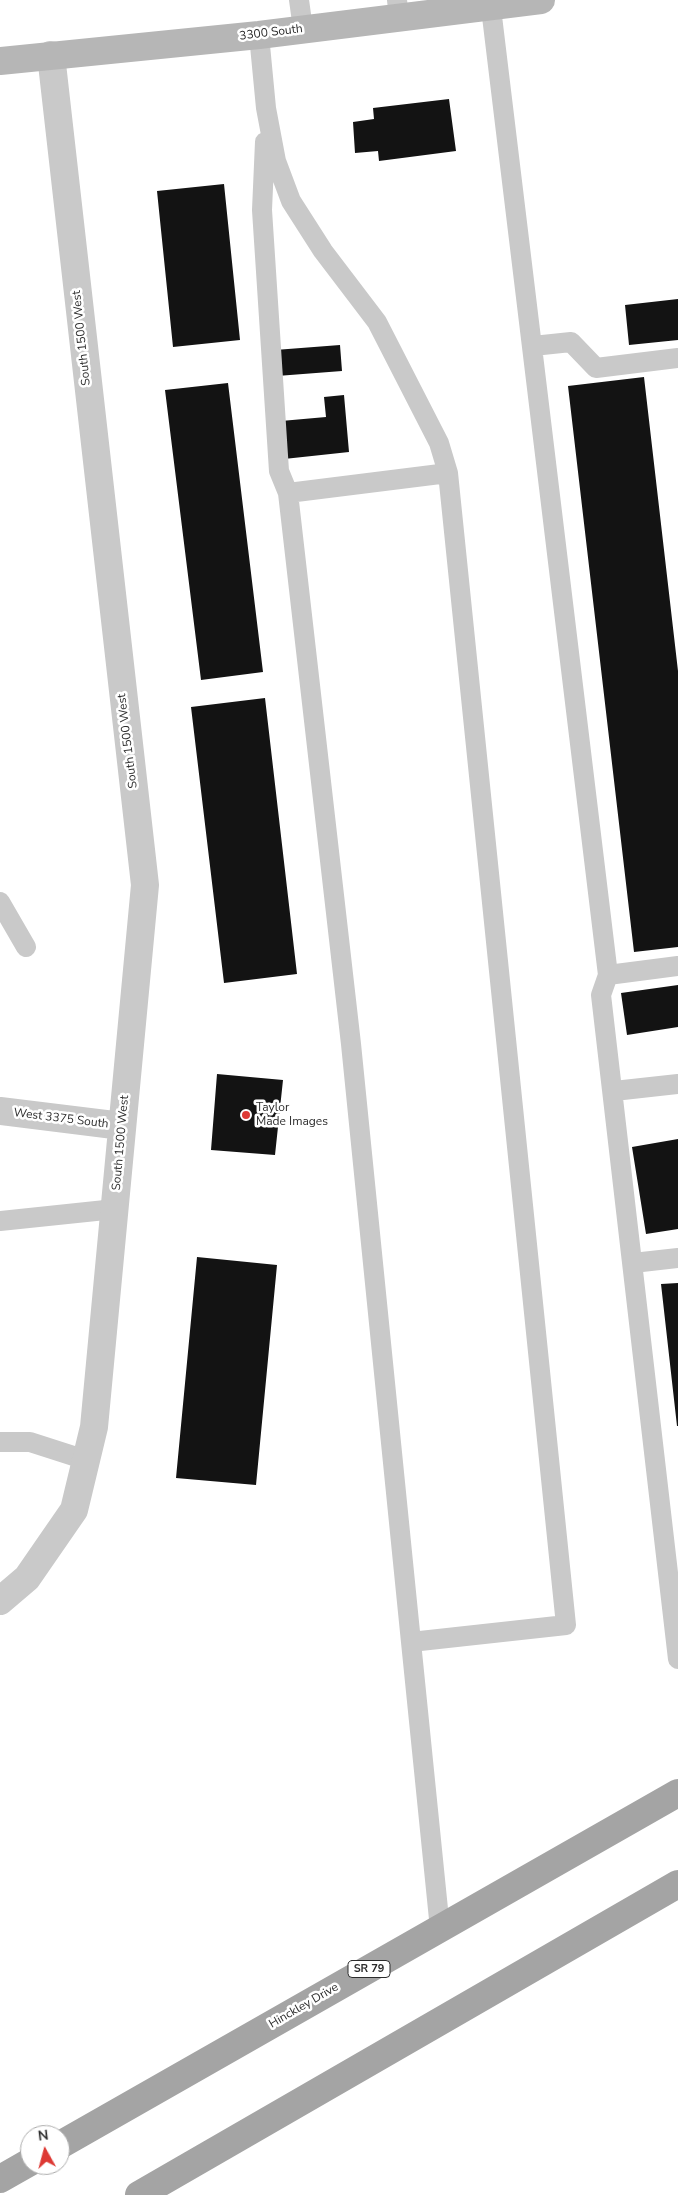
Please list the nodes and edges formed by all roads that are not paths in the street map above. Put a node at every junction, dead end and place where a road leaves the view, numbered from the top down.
1 (299, 0) edge
2 (541, 0) edge
3 (491, 8) junction
4 (398, 9) edge
5 (303, 29) junction
6 (259, 35) junction
7 (51, 55) junction
8 (0, 61) edge
9 (266, 108) junction
10 (533, 346) junction
11 (678, 358) edge
12 (448, 473) junction
13 (288, 493) junction
14 (0, 902) edge
15 (26, 947) dead end
16 (678, 966) edge
17 (608, 975) junction
18 (678, 1084) edge
19 (614, 1091) junction
20 (0, 1111) edge
21 (122, 1126) junction
22 (115, 1209) junction
23 (0, 1220) edge
24 (678, 1258) edge
25 (633, 1263) junction
26 (0, 1442) edge
27 (86, 1460) junction
28 (0, 1601) edge
29 (410, 1642) junction
30 (678, 1659) edge
31 (678, 1793) edge
32 (678, 1884) edge
33 (440, 1929) junction
34 (70, 2139) edge
35 (20, 2168) edge
36 (0, 2179) edge
37 (139, 2195) edge

1 - 5 lane
2 - 3 street, 3300 South
3 - 4 street, 3300 South
3 - 10 lane
4 - 5 street, 3300 South
5 - 6 street, 3300 South
6 - 7 street, 3300 South
6 - 9 lane
7 - 8 street, 3300 South
7 - 21 street, South 1500 West
9 - 12 lane
9 - 13 lane
10 - 11 lane
10 - 17 lane
12 - 13 lane
12 - 29 lane
13 - 29 lane
14 - 15 lane
16 - 17 lane
17 - 19 lane
18 - 19 lane
19 - 25 lane
20 - 21 street, West 3375 South
21 - 22 street, South 1500 West
22 - 23 lane
22 - 27 street, South 1500 West
24 - 25 lane
25 - 30 lane
26 - 27 lane
27 - 28 street, South 1500 West
29 - 33 lane
31 - 33 main road, Hinckley Drive / SR 79
32 - 37 main road
33 - 34 main road, Hinckley Drive / SR 79
35 - 36 main road

